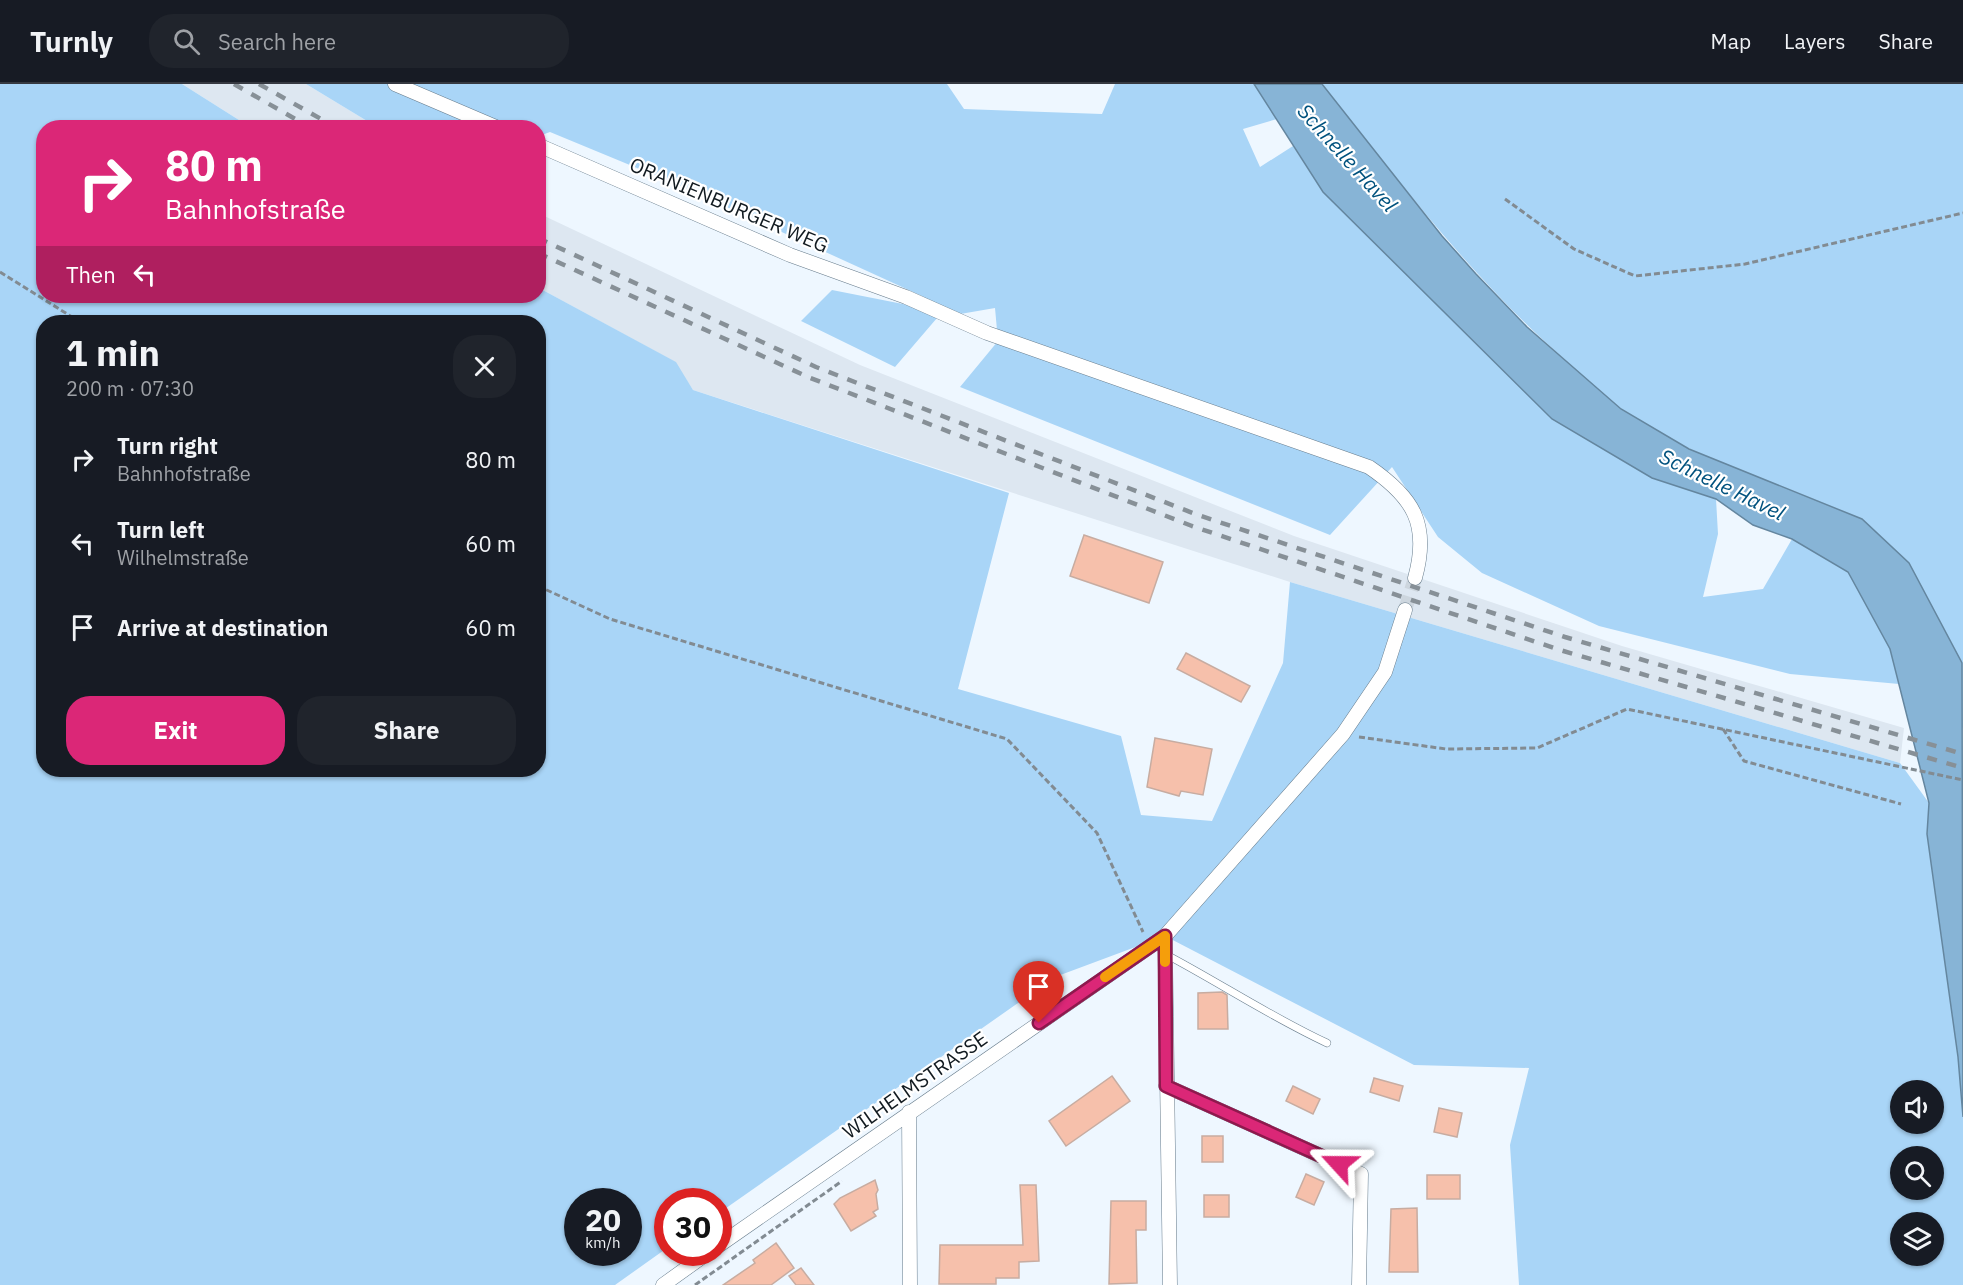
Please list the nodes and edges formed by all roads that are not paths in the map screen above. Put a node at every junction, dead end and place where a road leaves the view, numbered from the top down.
1 (394, 84) edge
2 (479, 120) edge
3 (546, 148) edge
4 (1415, 578) tunnel mouth
5 (1405, 610) tunnel mouth
6 (1165, 936) junction
7 (1165, 954) junction
8 (1327, 1043) dead end
9 (1166, 1086) junction
10 (909, 1112) junction
11 (732, 1236) edge
12 (689, 1266) edge
13 (663, 1285) edge
14 (910, 1285) edge
15 (1170, 1285) edge
16 (1359, 1285) edge

1 - 2 street
3 - 4 street, ORANIENBURGER WEG
5 - 6 street, WILHELMSTRASSE
6 - 7 street
6 - 10 street, WILHELMSTRASSE
7 - 8 lane
7 - 9 street
9 - 15 street
9 - 16 street
10 - 11 street, WILHELMSTRASSE
10 - 14 street
12 - 13 street

